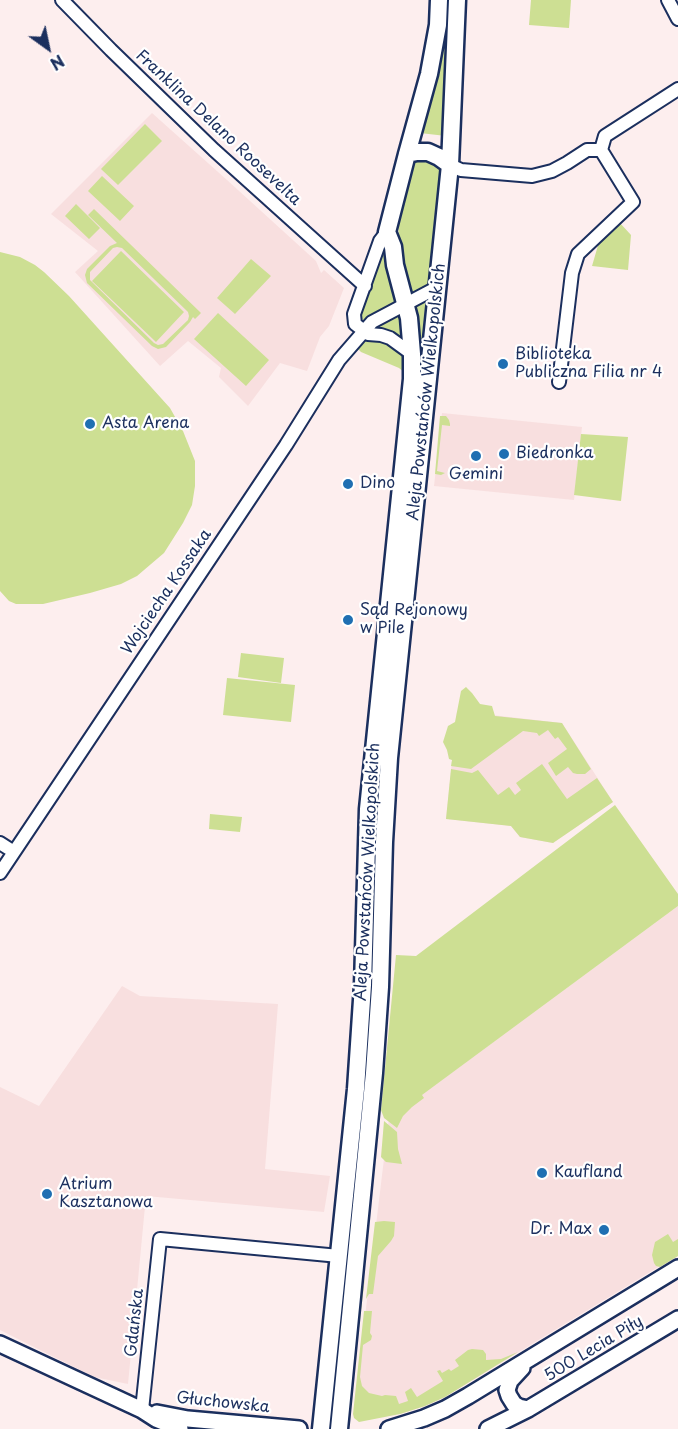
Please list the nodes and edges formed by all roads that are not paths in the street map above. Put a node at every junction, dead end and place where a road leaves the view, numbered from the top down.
1 (62, 0) edge
2 (439, 0) edge
3 (457, 0) edge
4 (668, 0) edge
5 (678, 19) edge
6 (678, 89) edge
7 (601, 150) junction
8 (406, 154) junction
9 (450, 165) junction
10 (387, 232) junction
11 (360, 281) junction
12 (438, 287) junction
13 (405, 304) junction
14 (363, 331) junction
15 (412, 354) junction
16 (559, 382) dead end
17 (0, 843) edge
18 (14, 852) junction
19 (0, 873) edge
20 (339, 1256) junction
21 (678, 1268) edge
22 (678, 1319) edge
23 (0, 1344) edge
24 (537, 1354) junction
25 (528, 1409) junction
26 (142, 1410) junction
27 (180, 1429) edge
28 (300, 1429) edge
29 (321, 1429) edge
30 (339, 1429) edge
31 (389, 1429) edge
32 (488, 1429) edge

1 - 11 street, Franklina Delano Roosevelta
2 - 8 main road, Aleja Powstańców Wielkopolskich
3 - 9 main road, Aleja Powstańców Wielkopolskich
4 - 5 street
6 - 7 street
7 - 9 street
7 - 16 street
8 - 9 main road
8 - 10 main road, Aleja Powstańców Wielkopolskich
9 - 12 main road, Aleja Powstańców Wielkopolskich
10 - 11 street
10 - 13 main road, Aleja Powstańców Wielkopolskich
11 - 14 street
12 - 13 street, Wojciecha Kossaka
12 - 30 main road, Aleja Powstańców Wielkopolskich
13 - 14 street, Wojciecha Kossaka
13 - 15 main road, Aleja Powstańców Wielkopolskich
14 - 15 street
14 - 18 street, Wojciecha Kossaka
15 - 20 main road, Aleja Powstańców Wielkopolskich
17 - 18 street
18 - 19 street, Wojciecha Kossaka
20 - 26 street, Gdańska
20 - 29 main road, Aleja Powstańców Wielkopolskich
21 - 24 street, 500 Lecia Piły
22 - 25 street, 500 Lecia Piły
23 - 26 street, Głuchowska
24 - 25 street, 500 Lecia Piły
24 - 31 street, 500 Lecia Piły
25 - 32 street, 500 Lecia Piły
26 - 27 street, Głuchowska
26 - 28 street, Głuchowska

